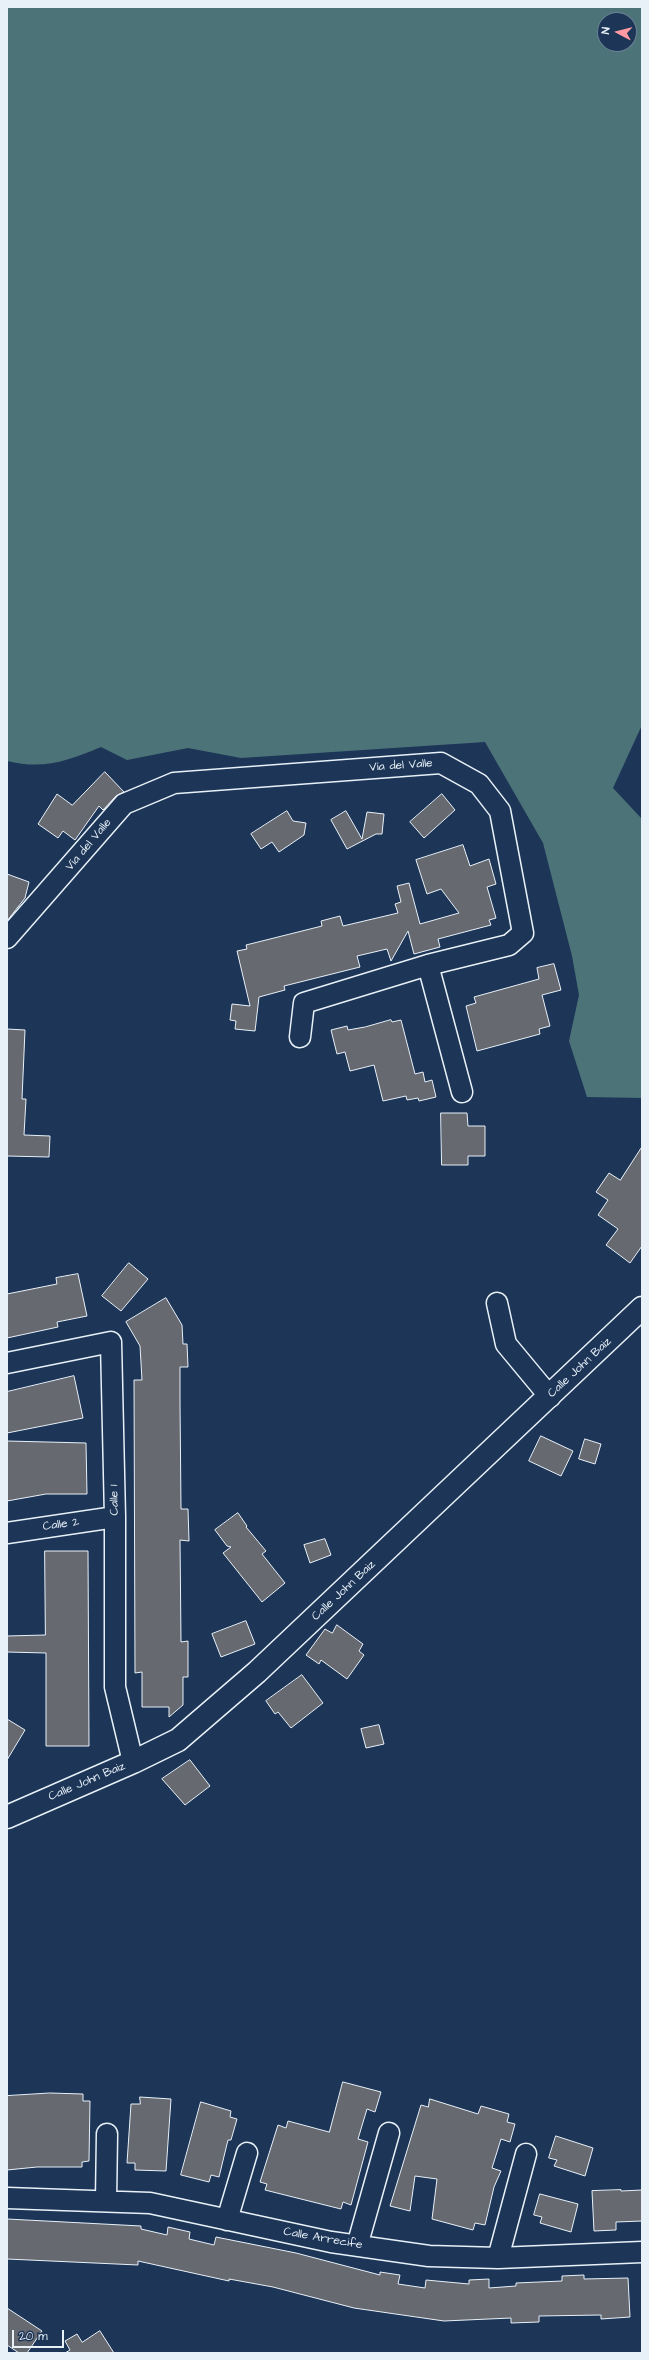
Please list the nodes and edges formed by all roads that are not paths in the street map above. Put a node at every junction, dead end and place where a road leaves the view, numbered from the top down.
1 (7, 938) edge
2 (428, 965) junction
3 (300, 1037) dead end
4 (462, 1092) dead end
5 (497, 1303) dead end
6 (642, 1308) edge
7 (7, 1363) edge
8 (550, 1397) junction
9 (115, 1518) junction
10 (7, 1534) edge
11 (133, 1762) junction
12 (7, 1817) edge
13 (389, 2133) dead end
14 (107, 2134) dead end
15 (247, 2153) dead end
16 (526, 2154) dead end
17 (7, 2198) edge
18 (106, 2201) junction
19 (227, 2220) junction
20 (357, 2246) junction
21 (642, 2252) edge
22 (498, 2258) junction

1 - 2 street, Vía del Valle
2 - 3 street, Vía del Valle
2 - 4 street
5 - 8 street
6 - 8 street, Calle John Baiz
7 - 9 street, Calle 1
8 - 11 street, Calle John Baiz
9 - 10 street, Calle 2
9 - 11 street, Calle 1
11 - 12 street, Calle John Baiz
13 - 20 street
14 - 18 street
15 - 19 street
16 - 22 street
17 - 18 street, Calle Arrecife
18 - 19 street, Calle Arrecife
19 - 20 street, Calle Arrecife
20 - 22 street, Calle Arrecife
21 - 22 street, Calle Arrecife

